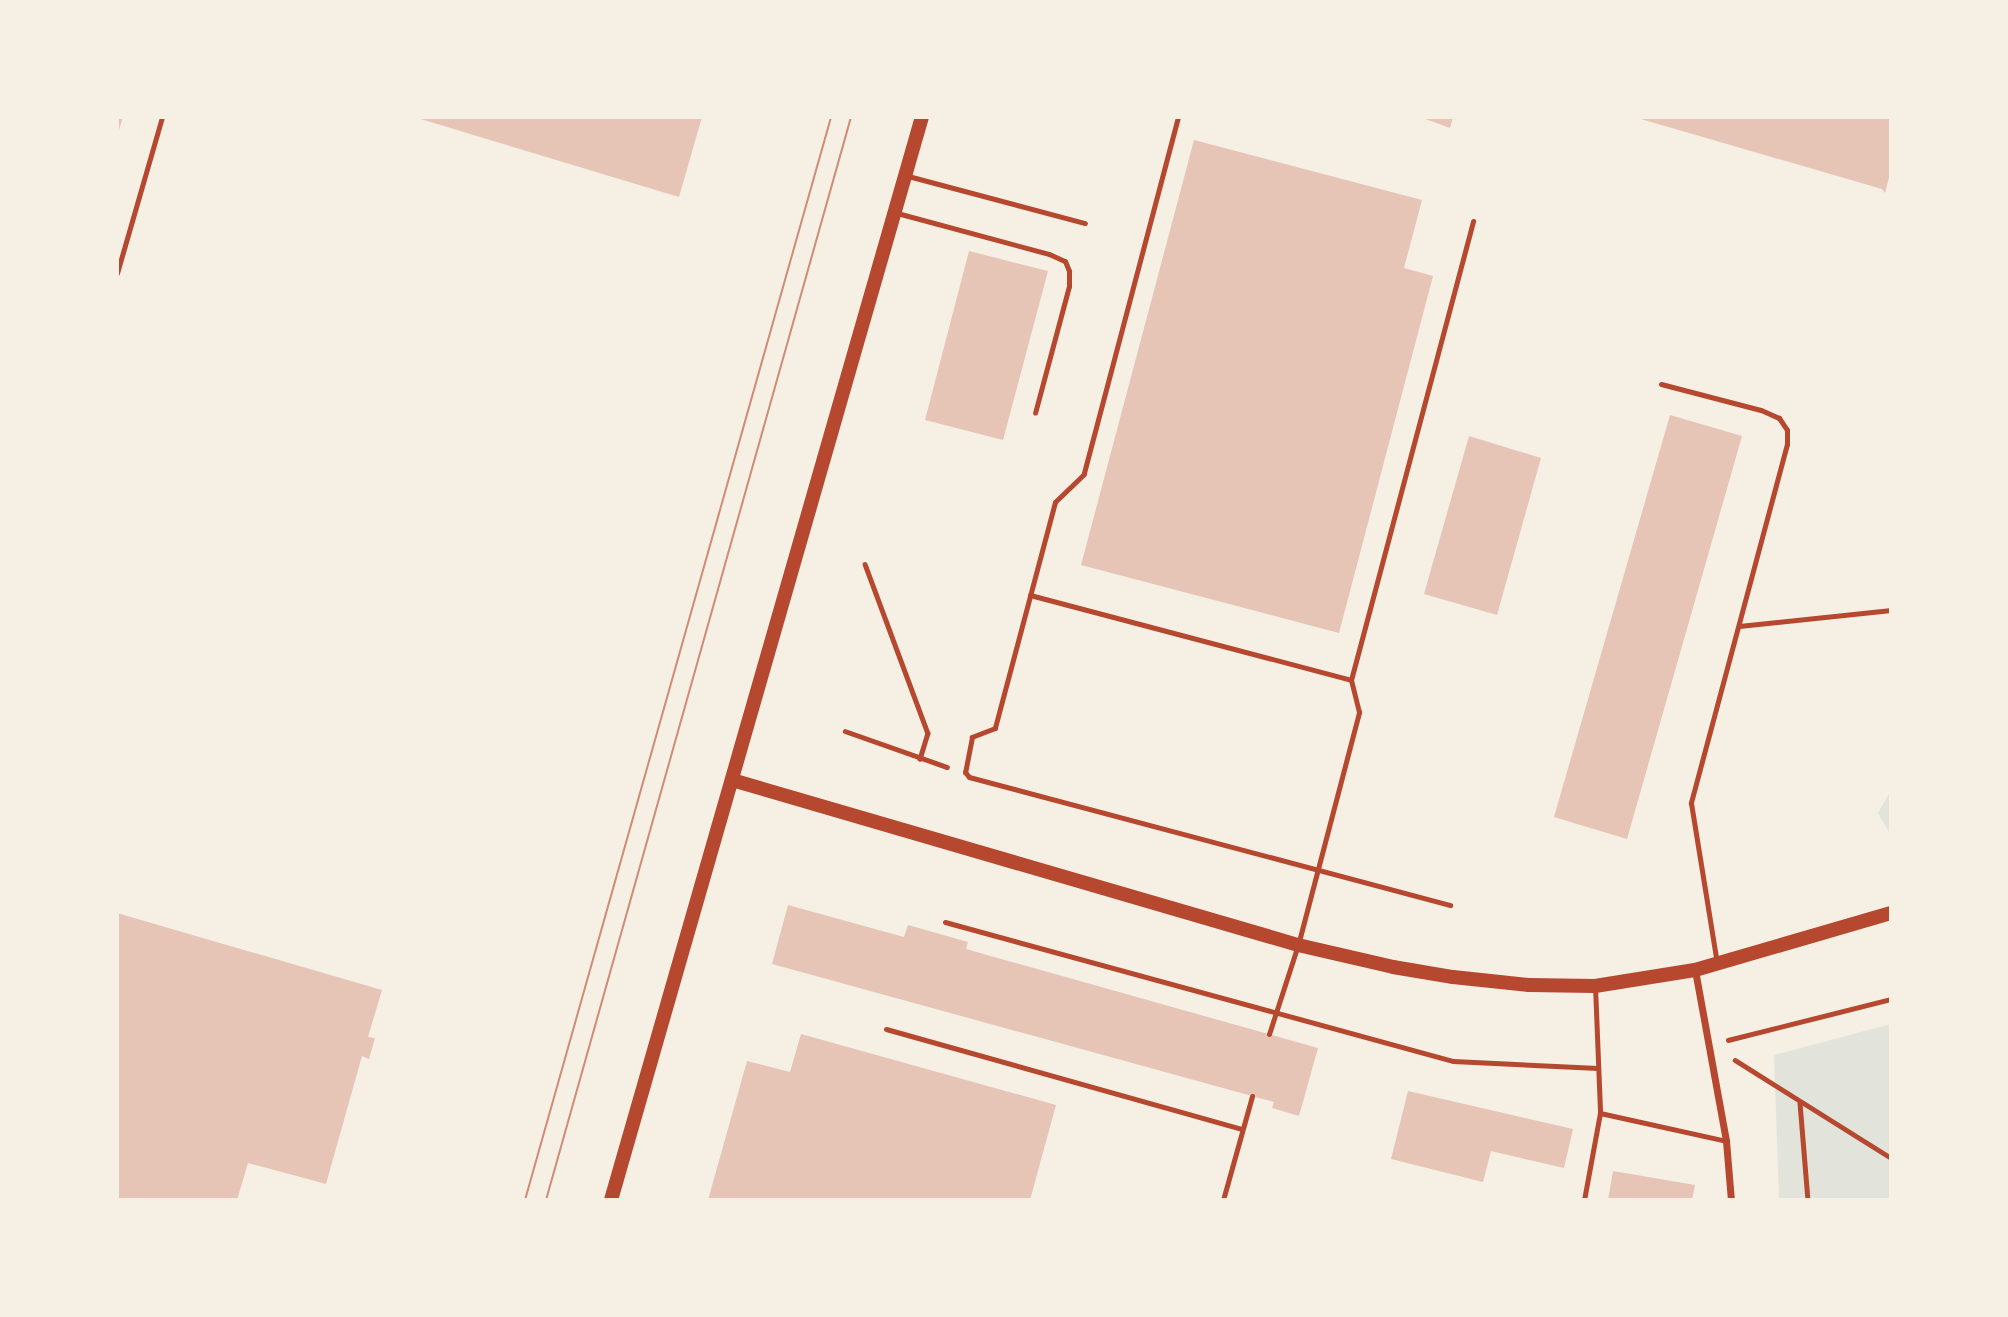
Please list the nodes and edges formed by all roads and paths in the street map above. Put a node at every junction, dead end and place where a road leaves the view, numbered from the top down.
1 (162, 117) edge
2 (922, 117) edge
3 (1178, 117) edge
4 (905, 175) junction
5 (894, 213) junction
6 (1473, 221) dead end
7 (1086, 223) dead end
8 (117, 274) edge
9 (1661, 384) dead end
10 (1035, 412) dead end
11 (864, 564) dead end
12 (1030, 595) junction
13 (1891, 610) edge
14 (1739, 626) junction
15 (1351, 680) junction
16 (845, 731) dead end
17 (920, 759) junction
18 (965, 772) junction
19 (732, 780) junction
20 (1318, 869) junction
21 (1450, 905) dead end
22 (1891, 913) edge
23 (945, 922) dead end
24 (1298, 945) junction
25 (1717, 963) junction
26 (1695, 970) junction
27 (1595, 986) junction
28 (1891, 999) edge
29 (1275, 1012) junction
30 (886, 1029) dead end
31 (1269, 1034) dead end
32 (1710, 1044) junction
33 (1598, 1068) junction
34 (1252, 1096) dead end
35 (1800, 1102) junction
36 (1600, 1113) junction
37 (1242, 1129) junction
38 (1726, 1141) junction
39 (1891, 1158) edge
40 (611, 1200) edge
41 (1223, 1200) edge
42 (1584, 1200) edge
43 (1731, 1200) edge
44 (1808, 1200) edge

1 - 8 lane
2 - 4 main road
3 - 12 lane
4 - 5 main road
4 - 7 lane
5 - 10 lane
5 - 19 main road
6 - 15 lane
9 - 14 lane
11 - 17 path
12 - 15 lane
12 - 18 lane
13 - 14 lane
14 - 25 lane
15 - 20 lane
16 - 17 path
17 - 18 path
18 - 20 lane
19 - 24 main road
19 - 40 main road
20 - 21 lane
20 - 24 lane
22 - 25 main road
23 - 29 lane
24 - 27 main road
24 - 29 lane
25 - 26 main road
26 - 27 main road
26 - 32 street
27 - 33 lane
28 - 32 path
29 - 31 lane
29 - 33 lane
30 - 37 lane
32 - 35 path
32 - 38 street
33 - 36 lane
34 - 37 lane
35 - 39 path
35 - 44 path
36 - 38 lane
36 - 42 lane
37 - 41 lane
38 - 43 street

